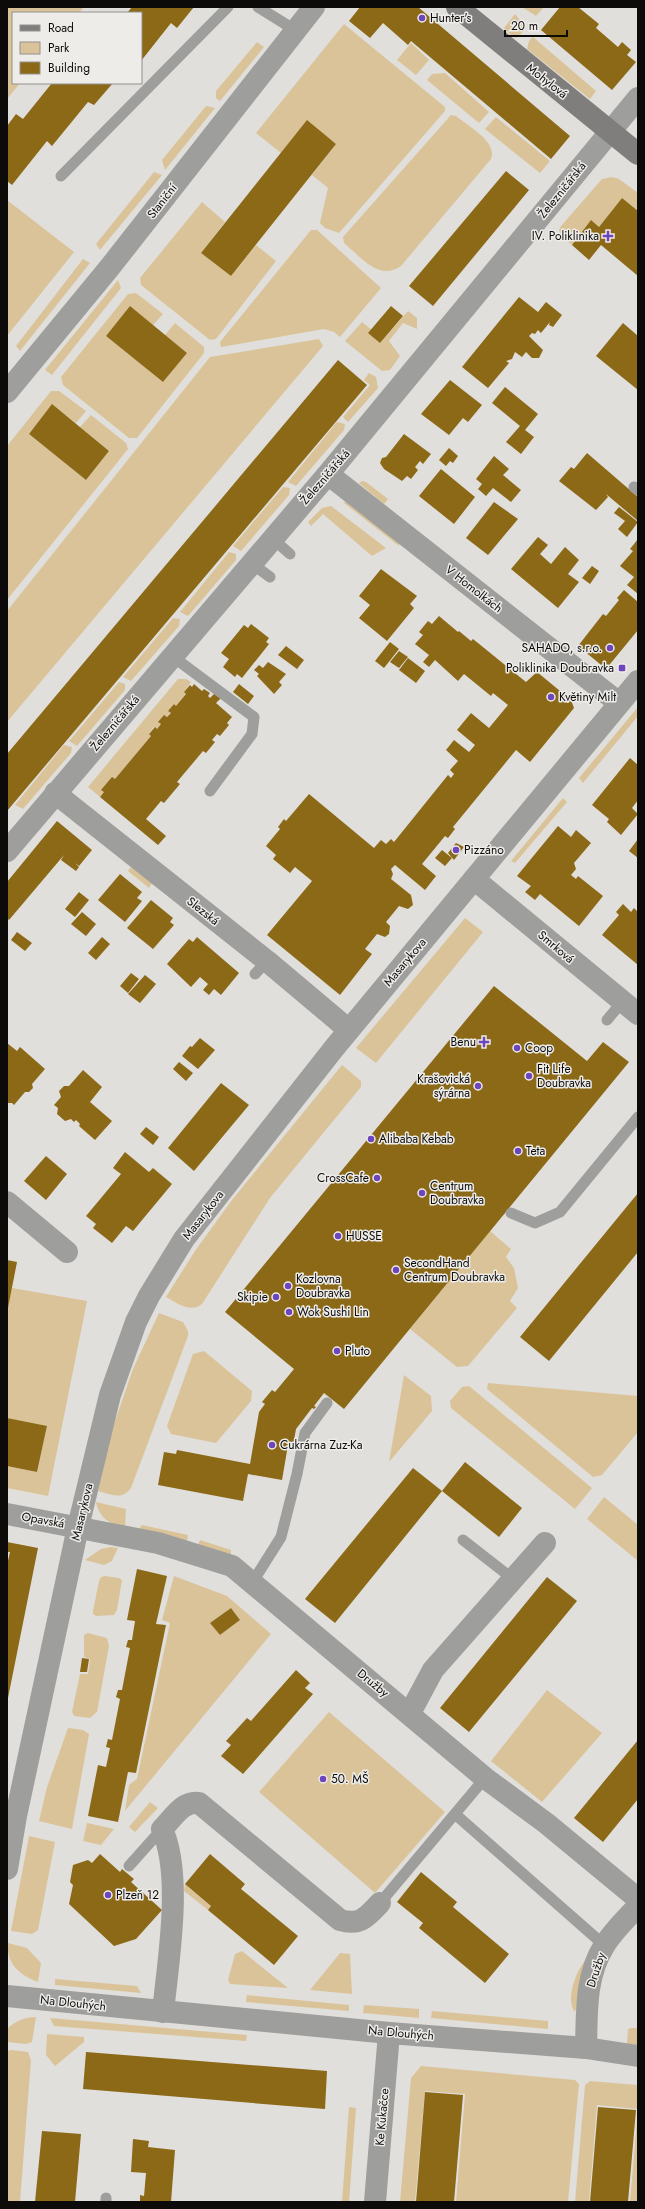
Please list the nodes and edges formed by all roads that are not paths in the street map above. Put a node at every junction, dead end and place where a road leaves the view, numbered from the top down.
1 (228, 7) edge
2 (258, 7) edge
3 (314, 7) edge
4 (457, 7) edge
5 (295, 30) junction
6 (638, 98) edge
7 (611, 132) junction
8 (638, 154) edge
9 (61, 176) dead end
10 (7, 392) edge
11 (328, 474) junction
12 (272, 538) junction
13 (290, 554) dead end
14 (251, 563) junction
15 (270, 577) dead end
16 (172, 656) junction
17 (638, 681) edge
18 (619, 703) junction
19 (210, 791) dead end
20 (55, 793) junction
21 (7, 851) edge
22 (474, 879) junction
23 (630, 1008) edge
24 (607, 1020) dead end
25 (349, 1030) junction
26 (638, 1117) edge
27 (7, 1202) edge
28 (511, 1213) dead end
29 (67, 1252) dead end
30 (327, 1403) dead end
31 (7, 1514) edge
32 (78, 1527) junction
33 (463, 1540) dead end
34 (545, 1543) dead end
35 (513, 1579) junction
36 (252, 1583) junction
37 (410, 1713) junction
38 (485, 1778) junction
39 (455, 1814) junction
40 (12, 1815) edge
41 (162, 1829) junction
42 (129, 1866) dead end
43 (7, 1870) edge
44 (638, 1899) edge
45 (380, 1903) joint
46 (638, 1906) edge
47 (604, 1945) junction
48 (7, 1996) edge
49 (163, 2012) junction
50 (389, 2033) junction
51 (586, 2048) junction
52 (638, 2056) edge
53 (375, 2202) edge

1 - 9 lane
2 - 5 lane
3 - 5 street, Staniční
4 - 7 main road, Mohylová
5 - 10 street, Staniční
6 - 7 street, Železničářská
7 - 8 main road, Mohylová
7 - 11 street, Železničářská
11 - 12 street, Železničářská
11 - 18 street, V Homolkách
12 - 13 lane
12 - 14 street, Železničářská
14 - 15 lane
14 - 16 street, Železničářská
16 - 19 lane
16 - 20 street, Železničářská
17 - 18 street, Masarykova
18 - 22 street, Masarykova
20 - 21 street, Železničářská
20 - 25 street, Slezská
22 - 23 street, Smrková
22 - 25 street, Masarykova
23 - 24 lane
25 - 32 street, Masarykova
26 - 28 lane
27 - 29 street
30 - 36 lane
31 - 32 street, Opavská
32 - 36 street, Družby
32 - 40 street, Masarykova
33 - 35 lane
34 - 35 street
35 - 37 street
36 - 37 street, Družby
37 - 38 street, Družby
38 - 39 lane
38 - 44 street, Družby
39 - 45 lane
39 - 47 lane
40 - 43 street, Masarykova
41 - 42 lane
41 - 45 street
41 - 49 street
46 - 47 street, Družby
47 - 51 street, Družby
48 - 49 street, Na Dlouhých
49 - 50 street, Na Dlouhých
50 - 51 street, Na Dlouhých
50 - 53 street, Ke Kukačce
51 - 52 street, Na Dlouhých

